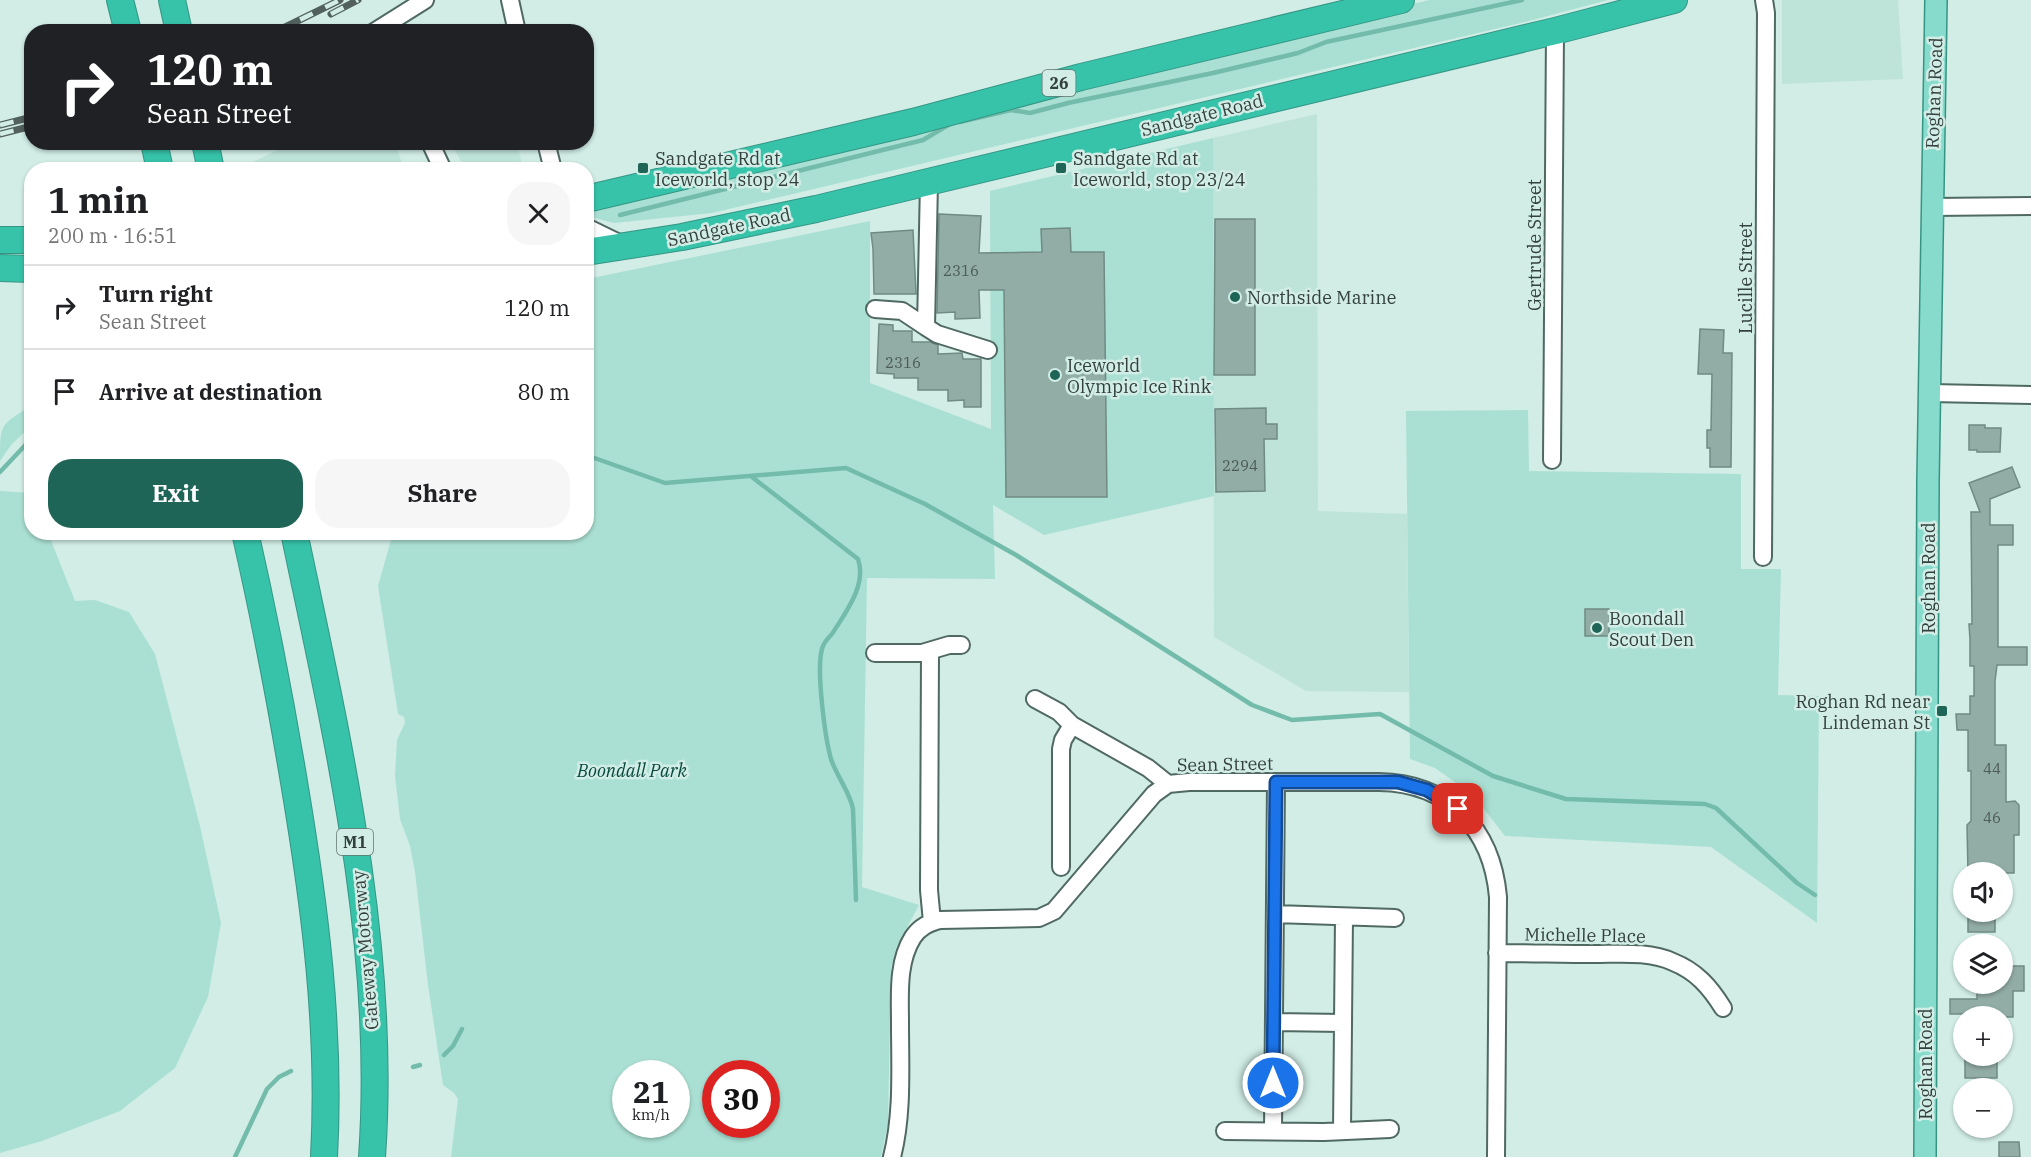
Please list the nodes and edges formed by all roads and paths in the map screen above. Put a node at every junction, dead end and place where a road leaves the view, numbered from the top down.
1 (120, 0) edge
2 (172, 0) edge
3 (425, 0) edge
4 (510, 0) edge
5 (1401, 0) edge
6 (1674, 0) edge
7 (1764, 0) edge
8 (1936, 0) edge
9 (126, 24) edge
10 (177, 24) edge
11 (387, 24) edge
12 (515, 24) edge
13 (1555, 31) junction
14 (929, 182) junction
15 (594, 198) edge
16 (2031, 206) edge
17 (1932, 207) junction
18 (594, 231) edge
19 (0, 240) edge
20 (24, 240) edge
21 (626, 247) junction
22 (594, 251) edge
23 (0, 268) edge
24 (24, 268) edge
25 (875, 309) dead end
26 (926, 327) junction
27 (988, 350) dead end
28 (1930, 393) junction
29 (2031, 394) edge
30 (1552, 460) dead end
31 (247, 540) edge
32 (296, 540) edge
33 (1763, 557) dead end
34 (961, 645) dead end
35 (930, 651) junction
36 (875, 653) dead end
37 (1035, 699) dead end
38 (1072, 725) junction
39 (1276, 782) junction
40 (1168, 784) junction
41 (1061, 867) dead end
42 (1275, 914) junction
43 (1344, 917) junction
44 (1395, 918) dead end
45 (932, 922) junction
46 (1497, 953) junction
47 (1723, 1008) dead end
48 (1274, 1022) junction
49 (1343, 1023) junction
50 (1390, 1129) dead end
51 (1225, 1131) dead end
52 (1273, 1131) junction
53 (1342, 1131) junction
54 (324, 1157) edge
55 (372, 1157) edge
56 (892, 1157) edge
57 (1496, 1157) edge
58 (1925, 1157) edge

1 - 9 highway
2 - 10 highway
3 - 11 street
4 - 12 street
5 - 15 highway, 26
6 - 13 highway, Sandgate Road
7 - 33 street, Lucille Street
8 - 17 main road, Roghan Road
13 - 14 highway, Sandgate Road
13 - 30 street, Gertrude Street
14 - 21 highway, Sandgate Road
14 - 26 street
16 - 17 street
17 - 28 main road, Roghan Road
18 - 21 street
19 - 20 highway
21 - 22 highway, Sandgate Road
23 - 24 highway
25 - 26 street
26 - 27 street
28 - 29 street
28 - 58 main road, Roghan Road
31 - 54 highway
32 - 55 highway, Gateway Motorway / M1
34 - 35 street
35 - 36 street
35 - 45 street
37 - 38 street
38 - 40 street
38 - 41 street
39 - 40 street, Sean Street
39 - 42 street
39 - 46 street, Sean Street
40 - 45 street, Sean Street
42 - 43 street
42 - 48 street
43 - 44 street
43 - 49 street
45 - 56 street
46 - 47 street, Michelle Place
46 - 57 street, Sean Street
48 - 49 street
48 - 52 street
49 - 53 street
50 - 53 street
51 - 52 street
52 - 53 street

